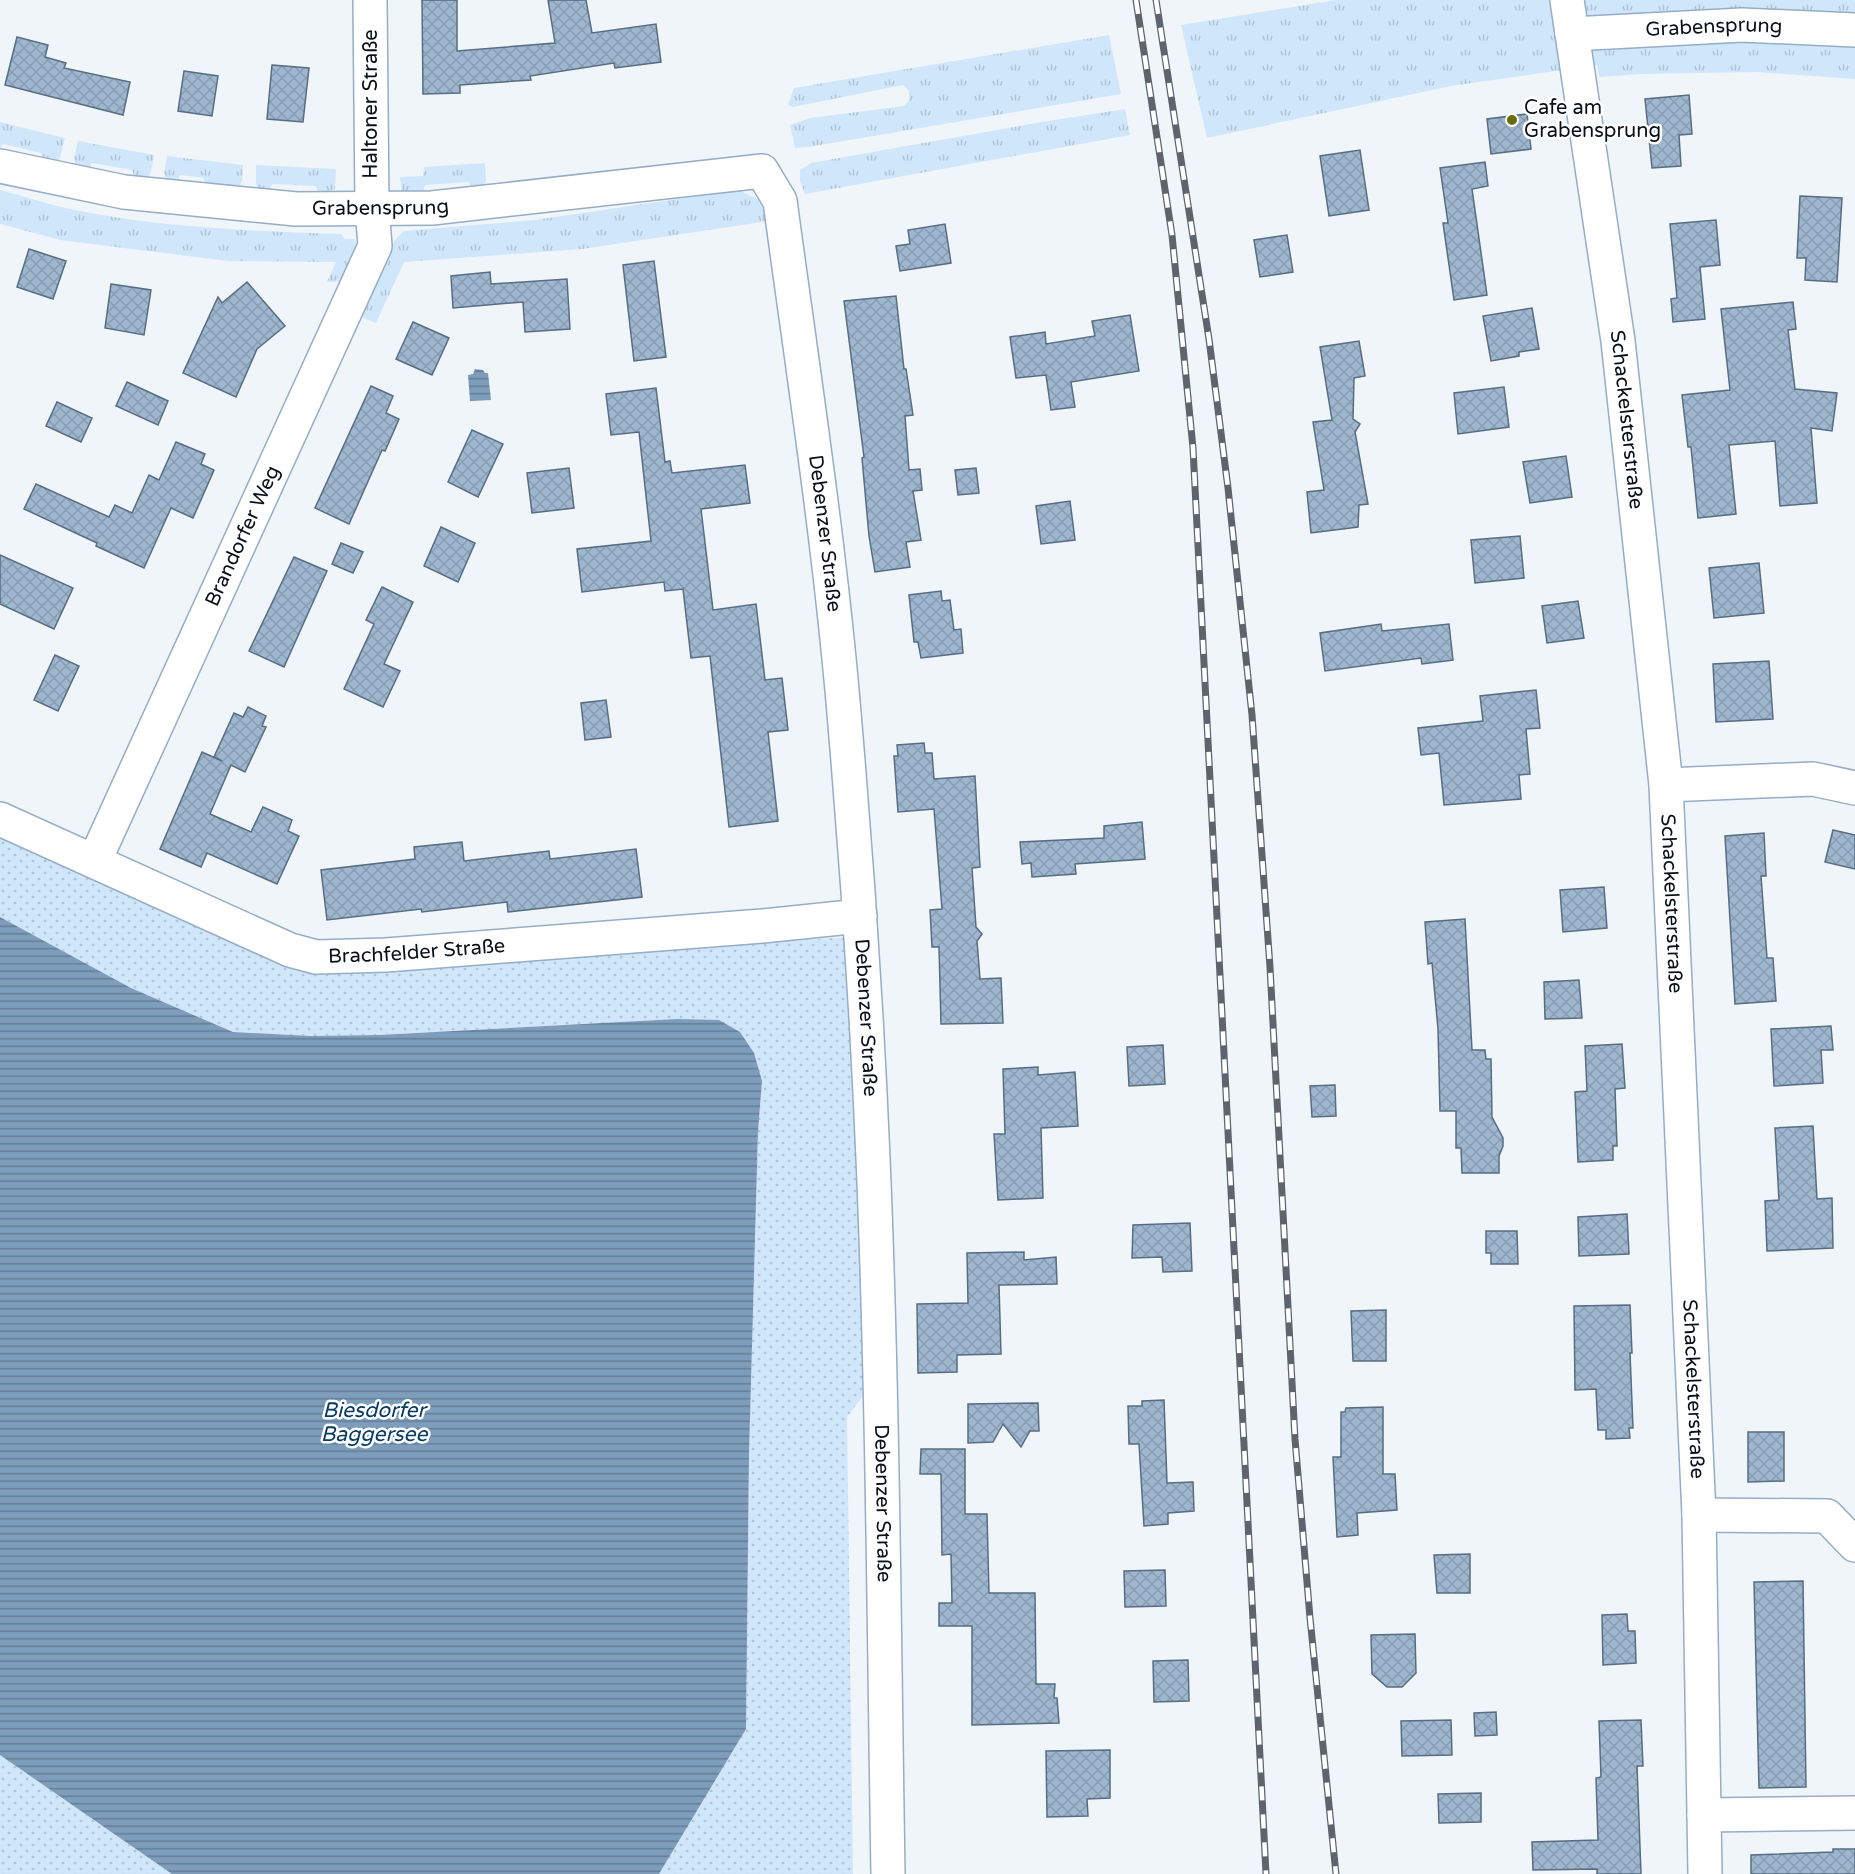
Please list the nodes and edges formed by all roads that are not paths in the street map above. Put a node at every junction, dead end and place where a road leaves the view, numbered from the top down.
1 (370, 0) edge
2 (1567, 0) edge
3 (1855, 30) edge
4 (1572, 34) junction
5 (0, 166) edge
6 (762, 171) joint
7 (372, 208) junction
8 (1666, 785) junction
9 (1855, 788) edge
10 (0, 819) edge
11 (95, 860) junction
12 (860, 916) junction
13 (1699, 1515) junction
14 (1855, 1545) edge
15 (1855, 1813) edge
16 (1704, 1815) junction
17 (888, 1874) edge
18 (1705, 1874) edge

1 - 7 street, Haltoner Straße
2 - 4 street, Schackelsterstraße
3 - 4 street, Grabensprung
4 - 8 street, Schackelsterstraße
5 - 7 street, Grabensprung
6 - 7 street, Grabensprung
6 - 12 street, Debenzer Straße
7 - 11 street, Brandorfer Weg
8 - 9 street
8 - 13 street, Schackelsterstraße
10 - 11 street, Brachfelder Straße
11 - 12 street, Brachfelder Straße
12 - 17 street, Debenzer Straße
13 - 14 street
13 - 16 street, Schackelsterstraße
15 - 16 street
16 - 18 street, Schackelsterstraße

